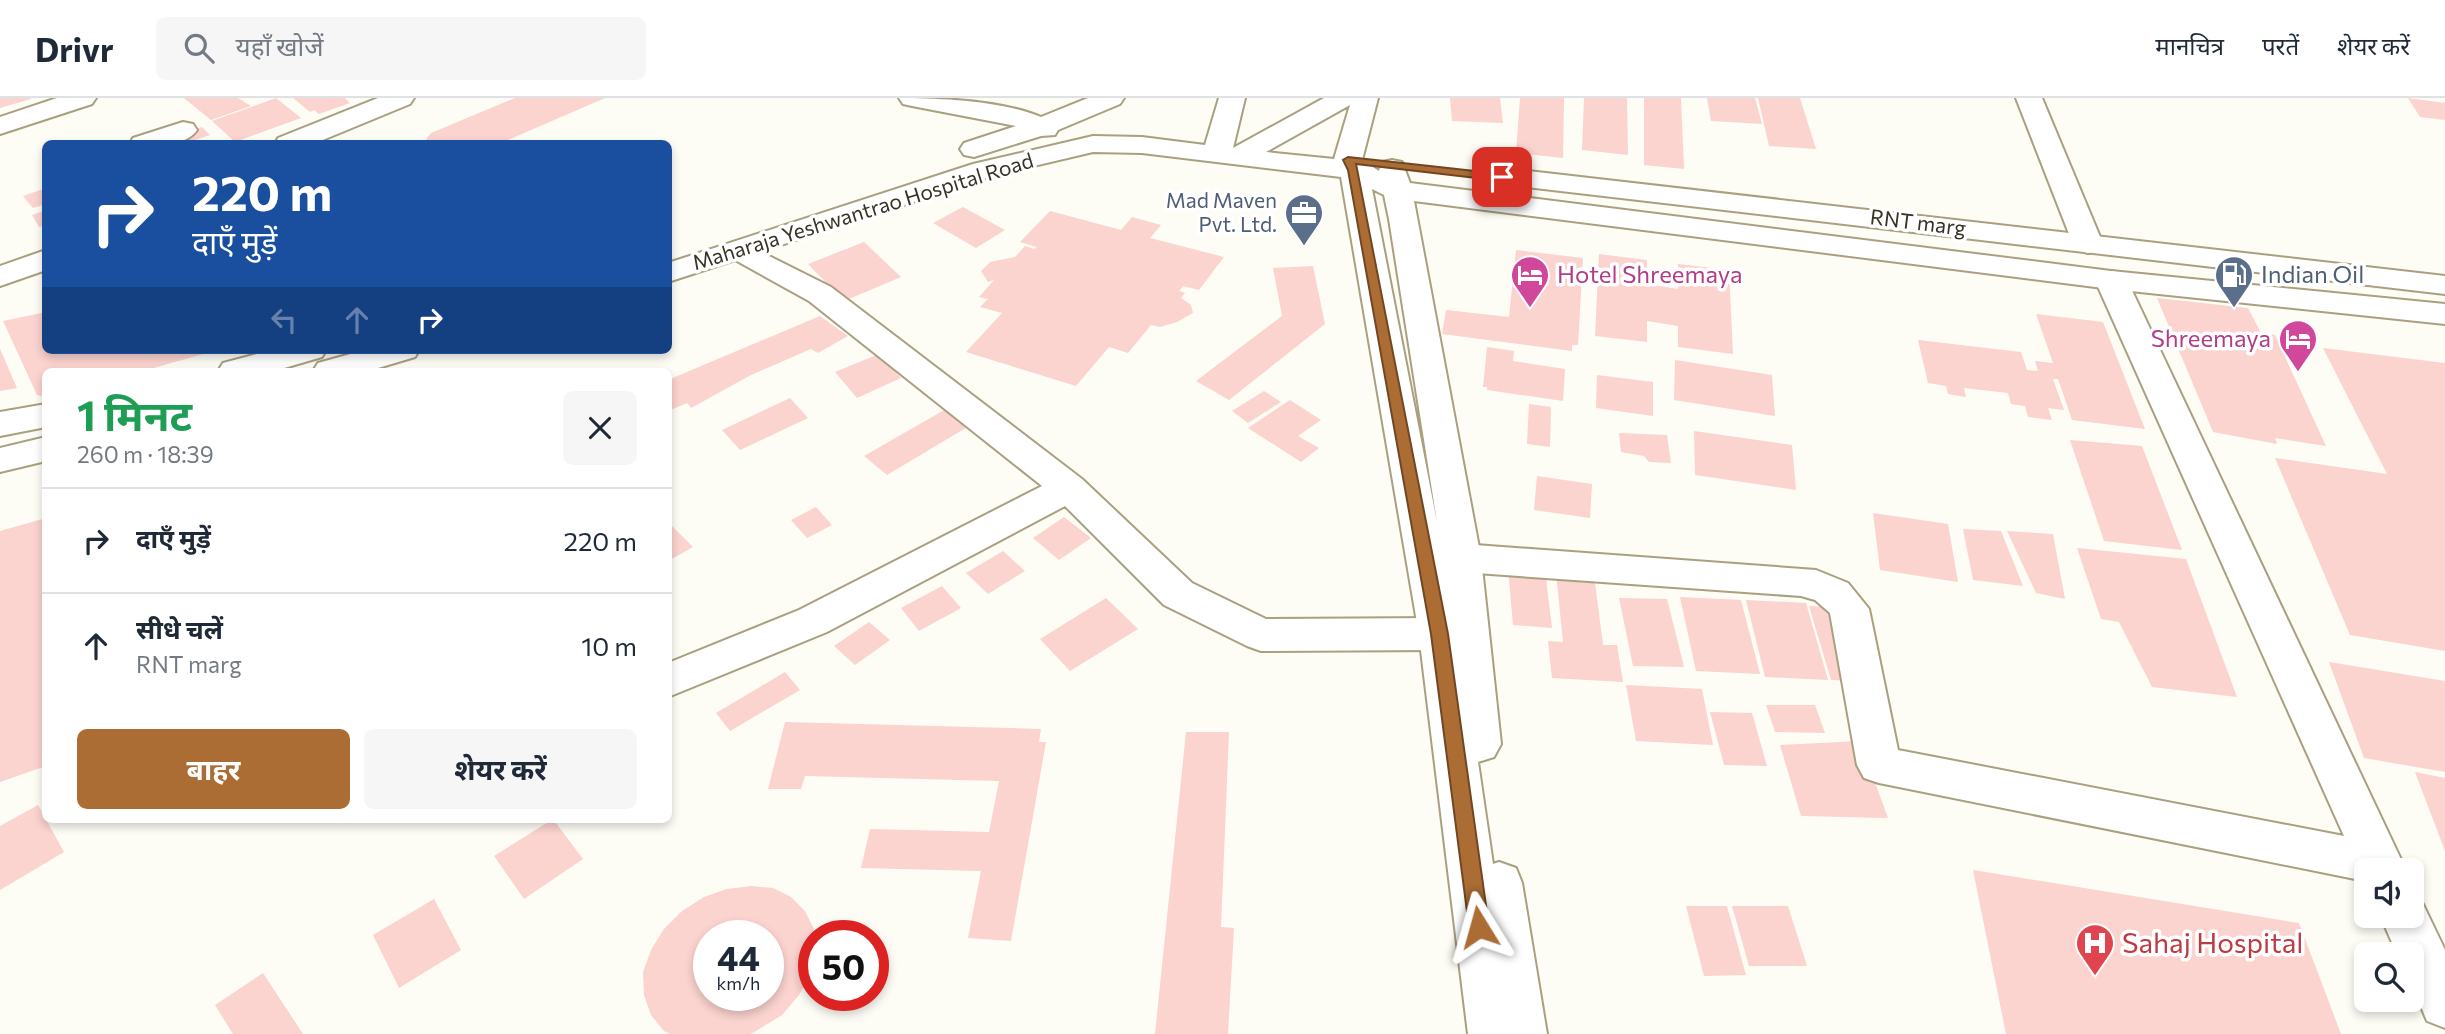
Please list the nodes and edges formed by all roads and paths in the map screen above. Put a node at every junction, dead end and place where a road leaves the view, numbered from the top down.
1 (83, 98) edge
2 (401, 98) edge
3 (912, 98) edge
4 (1111, 98) edge
5 (1232, 98) edge
6 (1343, 98) edge
7 (1365, 98) edge
8 (2029, 98) edge
9 (1005, 106) edge
10 (0, 126) edge
11 (1041, 127) junction
12 (183, 130) dead end
13 (154, 140) edge
14 (298, 140) edge
15 (1093, 144) junction
16 (1226, 155) junction
17 (1372, 172) junction
18 (672, 244) edge
19 (2088, 244) junction
20 (739, 250) junction
21 (42, 260) edge
22 (672, 272) edge
23 (0, 276) edge
24 (2111, 280) junction
25 (2445, 285) edge
26 (2445, 314) edge
27 (292, 354) edge
28 (389, 354) edge
29 (245, 368) edge
30 (340, 368) edge
31 (42, 416) edge
32 (0, 425) edge
33 (42, 450) edge
34 (0, 460) edge
35 (1069, 488) junction
36 (1462, 558) junction
37 (1439, 634) junction
38 (672, 679) edge
39 (2378, 858) edge
40 (2354, 861) edge
41 (2410, 928) edge
42 (2445, 1004) edge
43 (1493, 1034) edge
44 (1522, 1034) edge

1 - 10 main road
2 - 14 main road
3 - 9 main road
4 - 11 main road, Maharaja Yeshwantrao Hospital Road
5 - 16 main road
6 - 16 main road
7 - 17 main road
8 - 19 main road
9 - 11 main road
11 - 15 main road
11 - 18 main road, Maharaja Yeshwantrao Hospital Road
12 - 13 main road
15 - 16 main road, Maharaja Yeshwantrao Hospital Road
15 - 20 main road, Maharaja Yeshwantrao Hospital Road
16 - 17 main road, Maharaja Yeshwantrao Hospital Road
17 - 19 main road, RNT marg
17 - 24 main road, RNT marg
17 - 36 main road
17 - 37 main road
19 - 25 main road, RNT marg
20 - 22 main road, Maharaja Yeshwantrao Hospital Road
20 - 35 main road
21 - 23 main road
24 - 26 main road, RNT marg
24 - 39 main road
27 - 29 main road
28 - 30 main road
31 - 32 main road
33 - 34 main road
35 - 37 main road
35 - 38 main road
36 - 40 main road
36 - 44 main road
37 - 43 main road
41 - 42 main road

